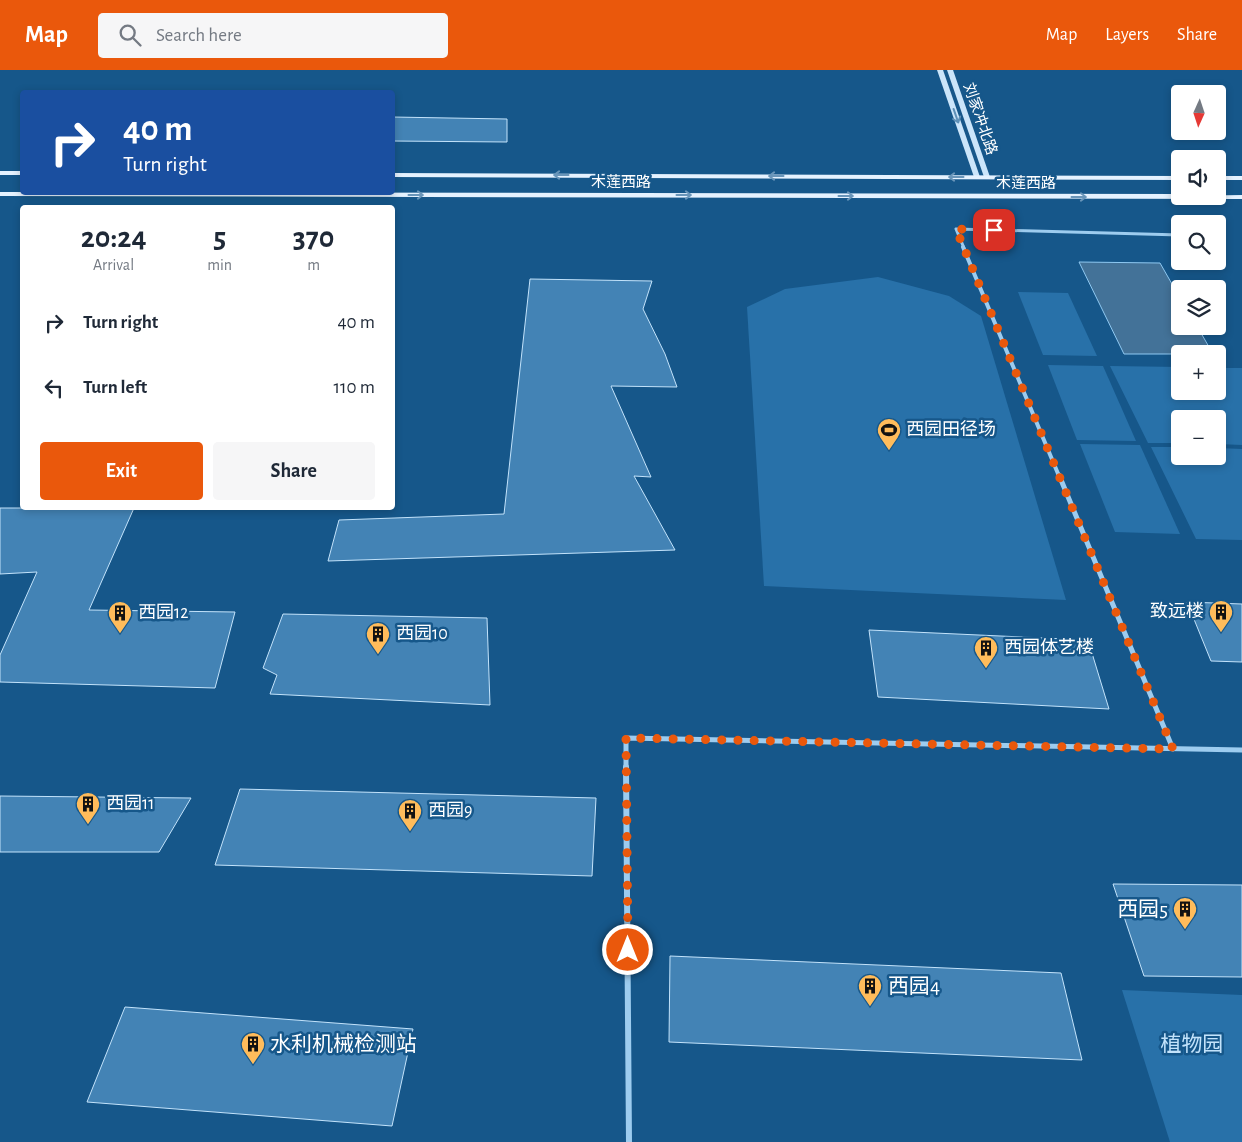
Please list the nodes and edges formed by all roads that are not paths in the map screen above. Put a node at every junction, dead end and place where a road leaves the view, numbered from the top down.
1 (940, 70) edge
2 (950, 70) edge
3 (0, 173) edge
4 (20, 173) edge
5 (395, 174) edge
6 (977, 177) junction
7 (987, 177) junction
8 (1171, 178) edge
9 (1226, 178) edge
10 (1242, 178) edge
11 (0, 194) edge
12 (20, 194) edge
13 (310, 195) edge
14 (1242, 198) edge
15 (1171, 235) edge
16 (1173, 749) junction
17 (1242, 750) edge
18 (629, 1142) edge

1 -> 6 main road, 刘家冲北路
2 - 7 main road, 刘家冲北路
3 - 4 main road
6 -> 5 main road, 木莲西路
6 - 7 main road, 木莲西路
7 - 8 main road, 木莲西路
9 - 10 main road
11 -> 12 main road, 木莲西路
13 -> 14 main road, 木莲西路
15 - 16 street
16 - 17 street
16 - 18 street

